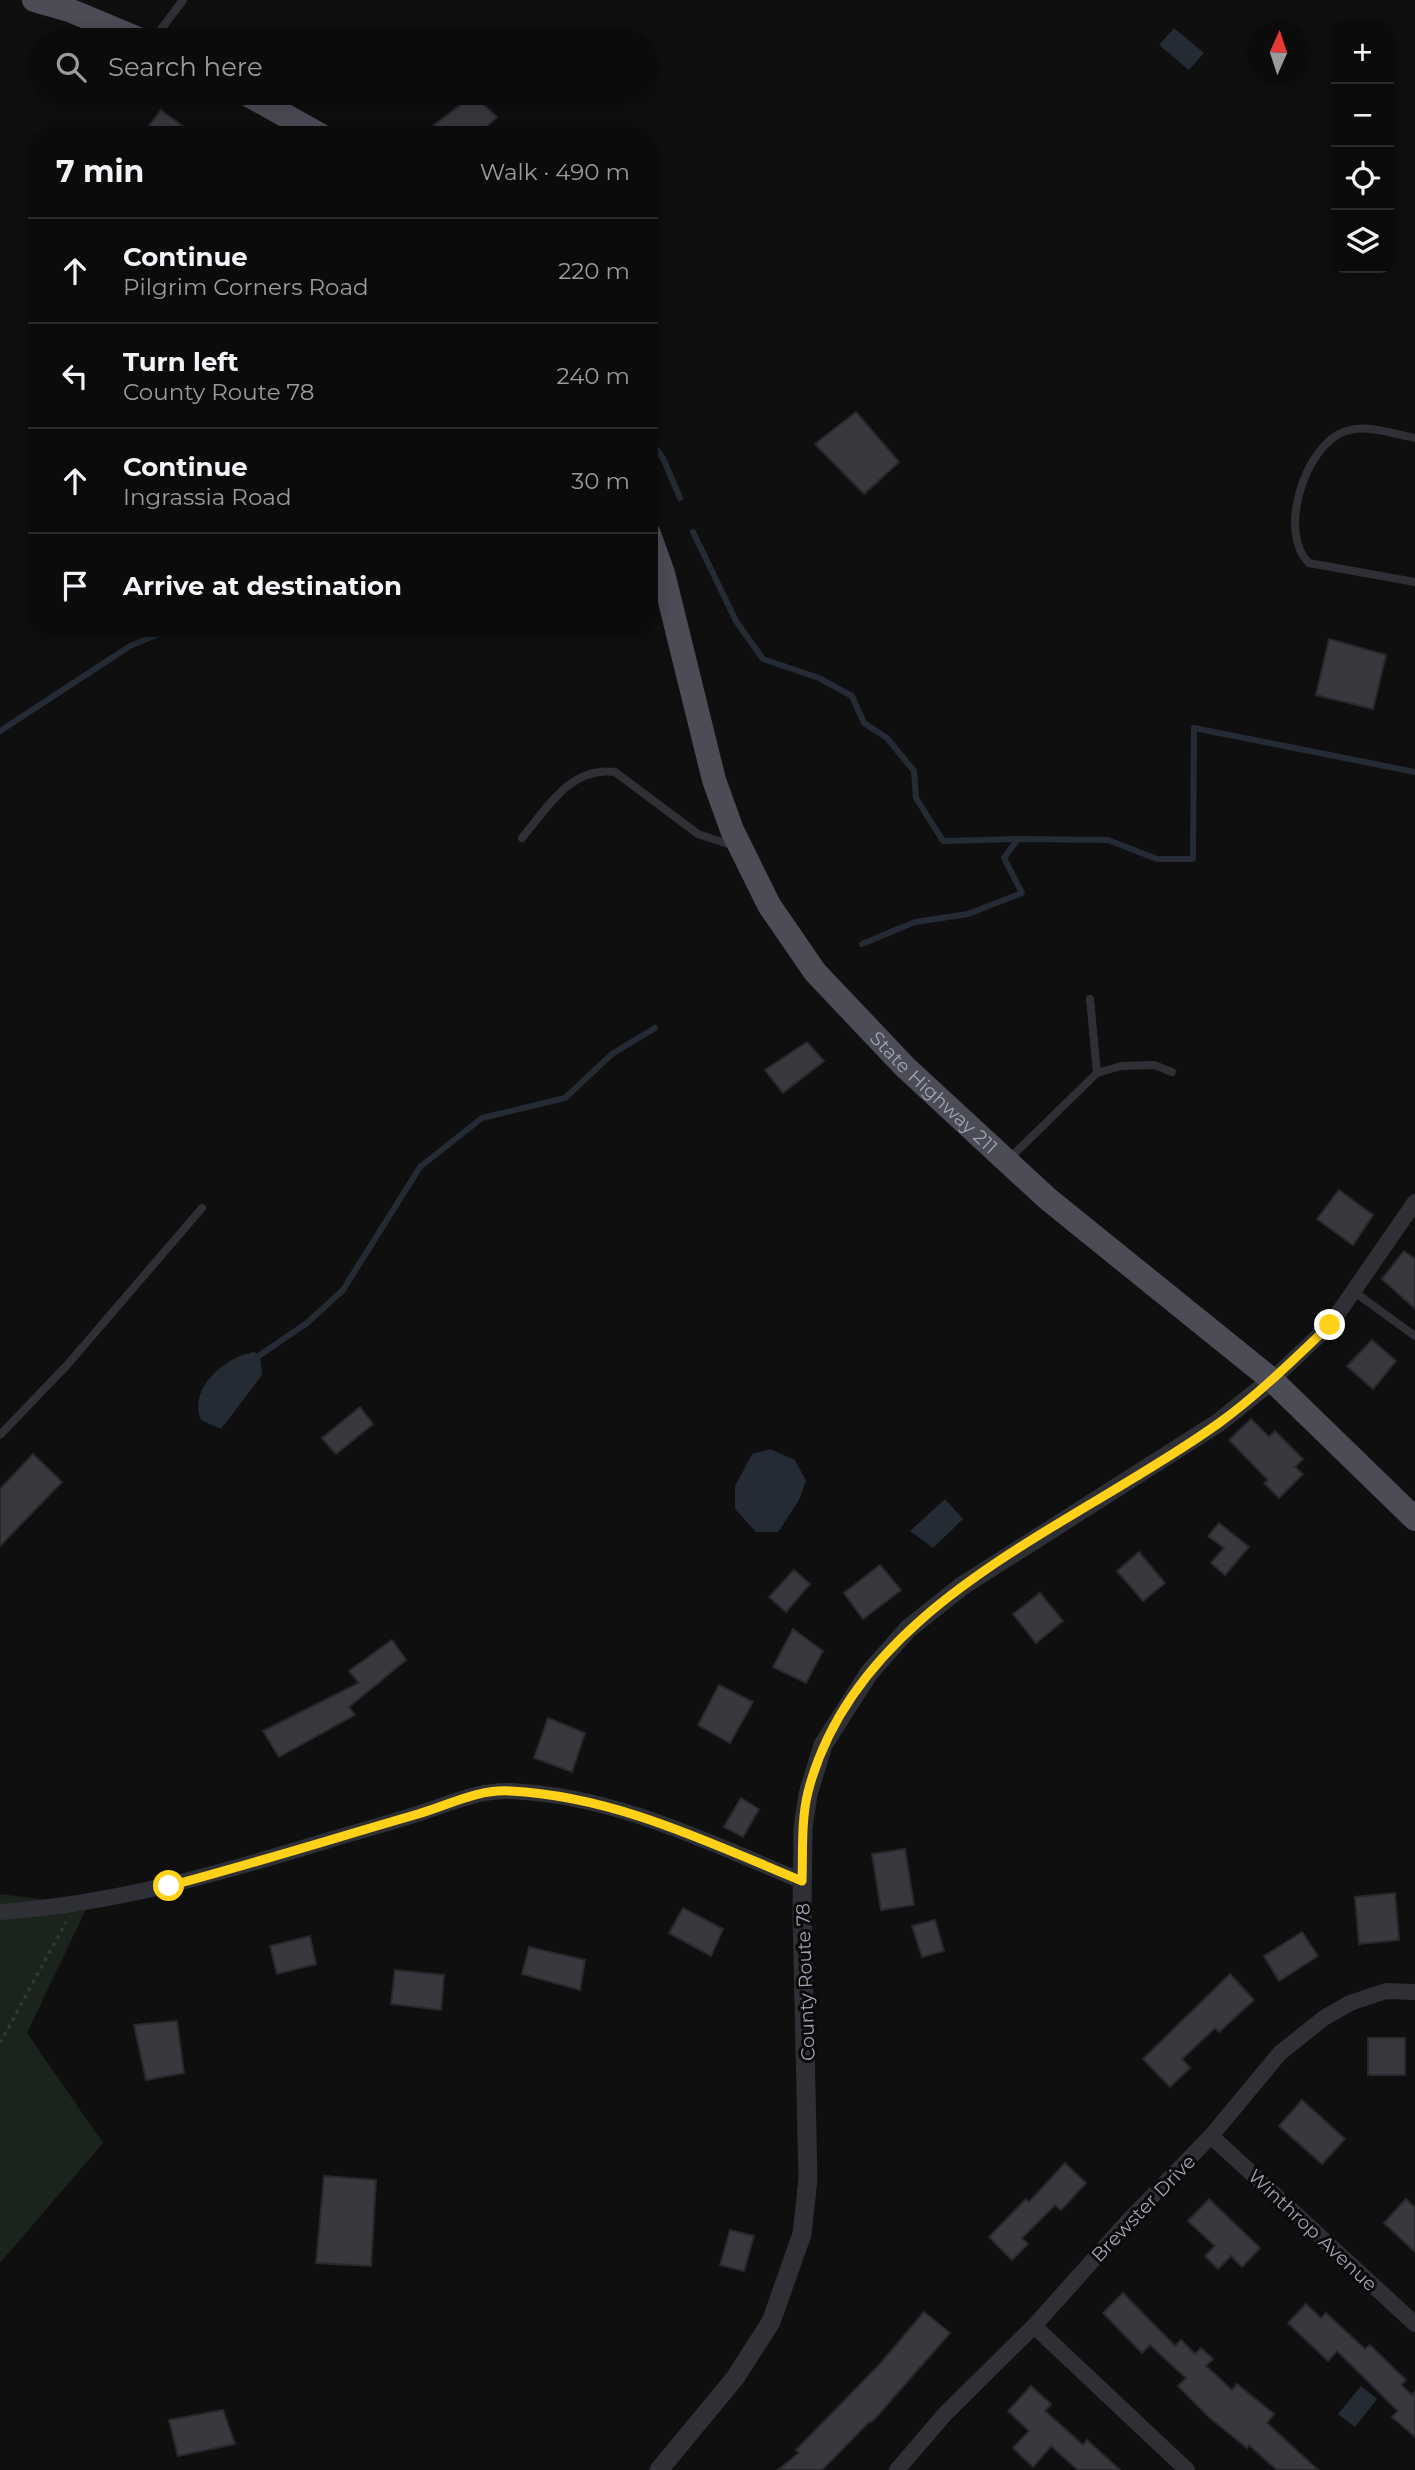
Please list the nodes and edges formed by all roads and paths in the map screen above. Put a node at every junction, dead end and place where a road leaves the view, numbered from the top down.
1 (34, 0) edge
2 (183, 0) edge
3 (112, 28) edge
4 (162, 28) edge
5 (266, 105) edge
6 (304, 126) edge
7 (1415, 438) edge
8 (658, 559) edge
9 (1415, 582) edge
10 (522, 838) dead end
11 (740, 848) junction
12 (1090, 999) dead end
13 (1172, 1072) dead end
14 (1097, 1073) junction
15 (1007, 1161) junction
16 (202, 1208) dead end
17 (1413, 1209) edge
18 (1353, 1291) junction
19 (1415, 1336) edge
20 (1272, 1380) junction
21 (0, 1435) edge
22 (1415, 1520) edge
23 (802, 1881) junction
24 (75, 1905) junction
25 (0, 1912) edge
26 (1415, 1992) edge
27 (0, 2043) edge
28 (1211, 2136) junction
29 (1415, 2324) edge
30 (1034, 2326) junction
31 (659, 2470) edge
32 (897, 2470) edge
33 (1187, 2470) edge

1 - 3 main road
2 - 4 lane
5 - 6 main road
7 - 9 lane
8 - 11 main road, State Highway 211
10 - 11 lane
11 - 15 main road, State Highway 211
12 - 14 lane
13 - 14 lane
14 - 15 lane
15 - 20 main road, State Highway 211
16 - 21 lane
17 - 18 street
18 - 19 lane
18 - 20 street
20 - 22 main road, State Highway 211
20 - 23 street, County Route 78
23 - 24 street
23 - 31 street, County Route 78
24 - 25 street
24 - 27 path
26 - 28 street, Brewster Drive
28 - 29 street, Winthrop Avenue
28 - 30 street, Brewster Drive
30 - 32 street, Brewster Drive
30 - 33 street

